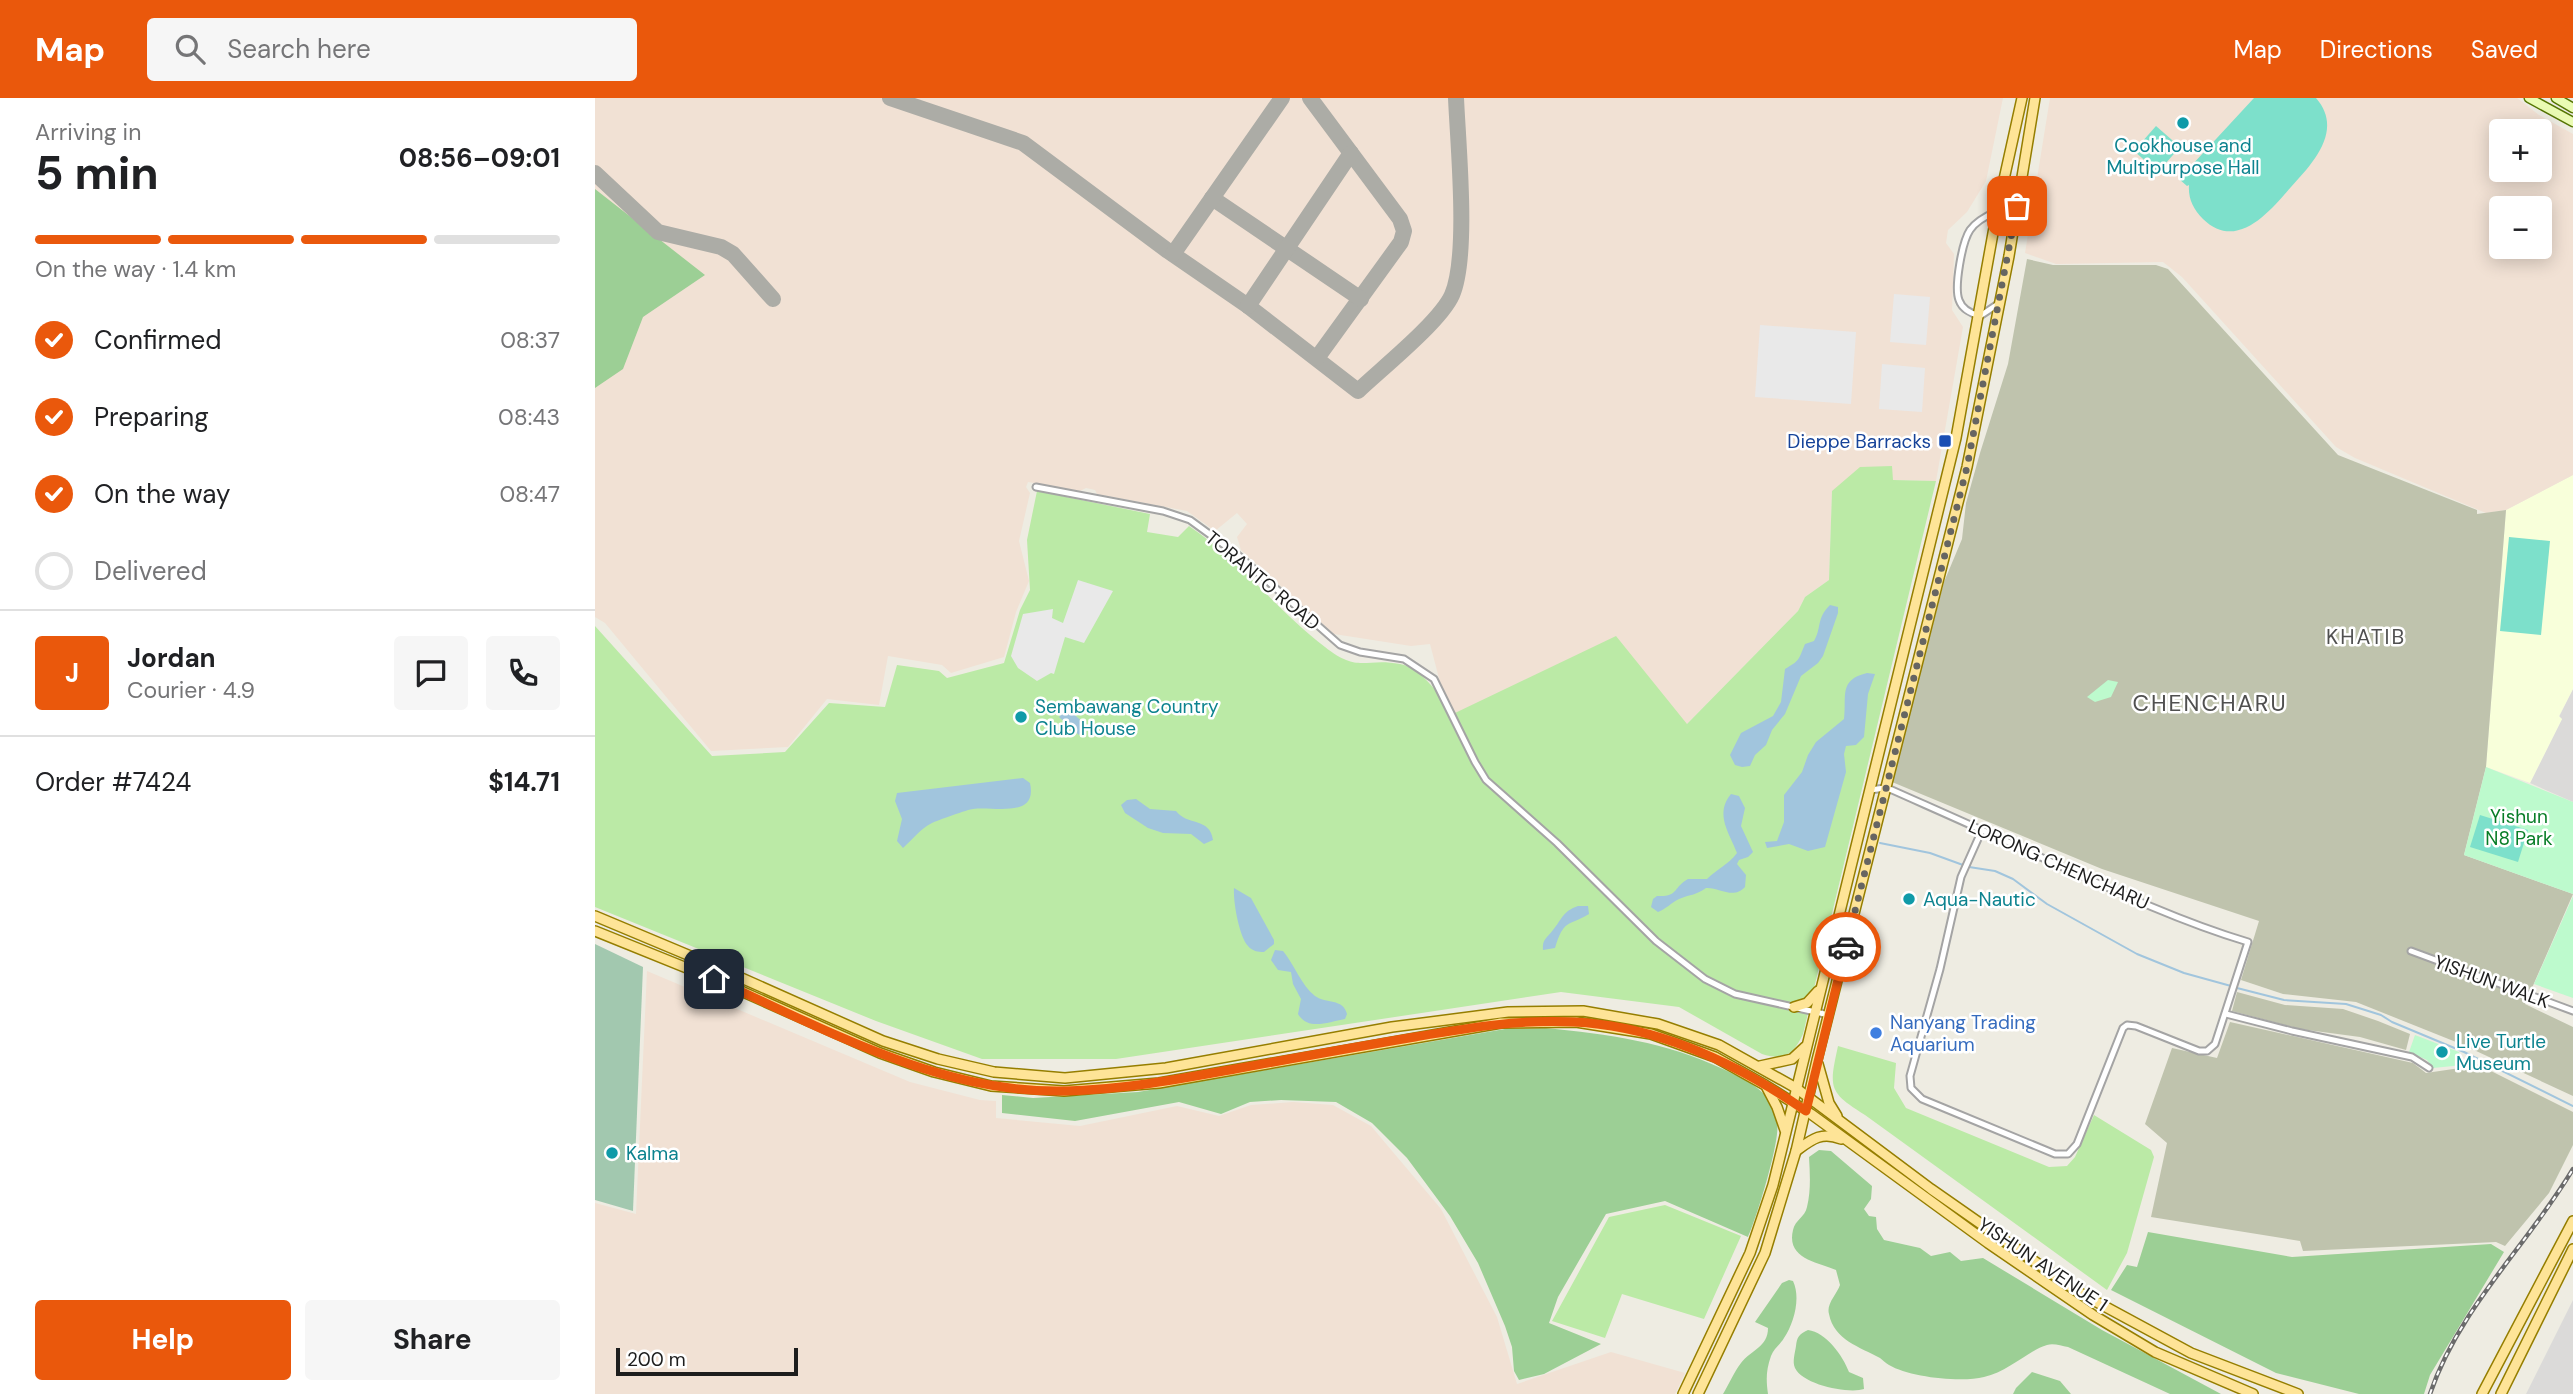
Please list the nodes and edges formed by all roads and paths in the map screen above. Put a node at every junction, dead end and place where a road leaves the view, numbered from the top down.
1 (2022, 98) edge
2 (2035, 98) edge
3 (2529, 98) edge
4 (2556, 98) edge
5 (2573, 108) edge
6 (2573, 122) edge
7 (1997, 211) junction
8 (2000, 303) junction
9 (1980, 316) junction
10 (1036, 486) dead end
11 (1885, 788) junction
12 (1870, 790) junction
13 (1982, 830) junction
14 (595, 916) edge
15 (595, 932) edge
16 (2411, 951) dead end
17 (1820, 988) junction
18 (1794, 1007) junction
19 (2573, 1011) edge
20 (1814, 1012) junction
21 (2226, 1014) junction
22 (1829, 1015) junction
23 (1807, 1046) junction
24 (1817, 1060) junction
25 (1760, 1066) junction
26 (2429, 1068) dead end
27 (1765, 1085) junction
28 (1796, 1088) junction
29 (1808, 1097) junction
30 (1793, 1102) junction
31 (1806, 1111) junction
32 (1840, 1121) junction
33 (1786, 1135) junction
34 (1853, 1144) junction
35 (1796, 1152) junction
36 (2573, 1222) edge
37 (2573, 1249) edge
38 (2507, 1382) junction
39 (1683, 1394) edge
40 (1698, 1394) edge
41 (2253, 1394) edge
42 (2298, 1394) edge
43 (2482, 1394) edge
44 (2501, 1394) edge
45 (2507, 1394) edge

1 - 7 main road
2 - 8 main road
3 - 6 main road
4 - 5 main road
7 - 9 main road
7 - 9 street
8 - 9 street
8 - 11 main road
9 - 12 main road
10 - 18 street, TORANTO ROAD
11 - 12 street
11 - 13 street, LORONG CHENCHARU
11 - 22 main road
12 - 17 main road
13 - 21 street, LORONG CHENCHARU
13 - 21 street
14 - 25 main road, YISHUN AVENUE 1
15 - 27 main road, YISHUN AVENUE 1
16 - 19 street, YISHUN WALK
17 - 18 main road
17 - 20 main road
18 - 20 street, TORANTO ROAD
20 - 22 street, TORANTO ROAD
20 - 23 main road
21 - 26 street
22 - 24 main road
23 - 25 main road
23 - 28 main road
24 - 29 main road
24 - 32 main road
25 - 28 main road, YISHUN AVENUE 1
27 - 30 main road, YISHUN AVENUE 1
27 - 33 main road
28 - 29 main road, YISHUN AVENUE 1
28 - 30 main road
29 - 31 main road
29 - 32 main road, YISHUN AVENUE 1
30 - 31 main road, YISHUN AVENUE 1
30 - 33 main road
31 - 34 main road, YISHUN AVENUE 1
31 - 35 main road
32 - 42 main road, YISHUN AVENUE 1
33 - 39 main road
34 - 35 main road
34 - 41 main road, YISHUN AVENUE 1
35 - 40 main road
36 - 43 main road
37 - 38 main road
38 - 44 main road
38 - 45 main road

